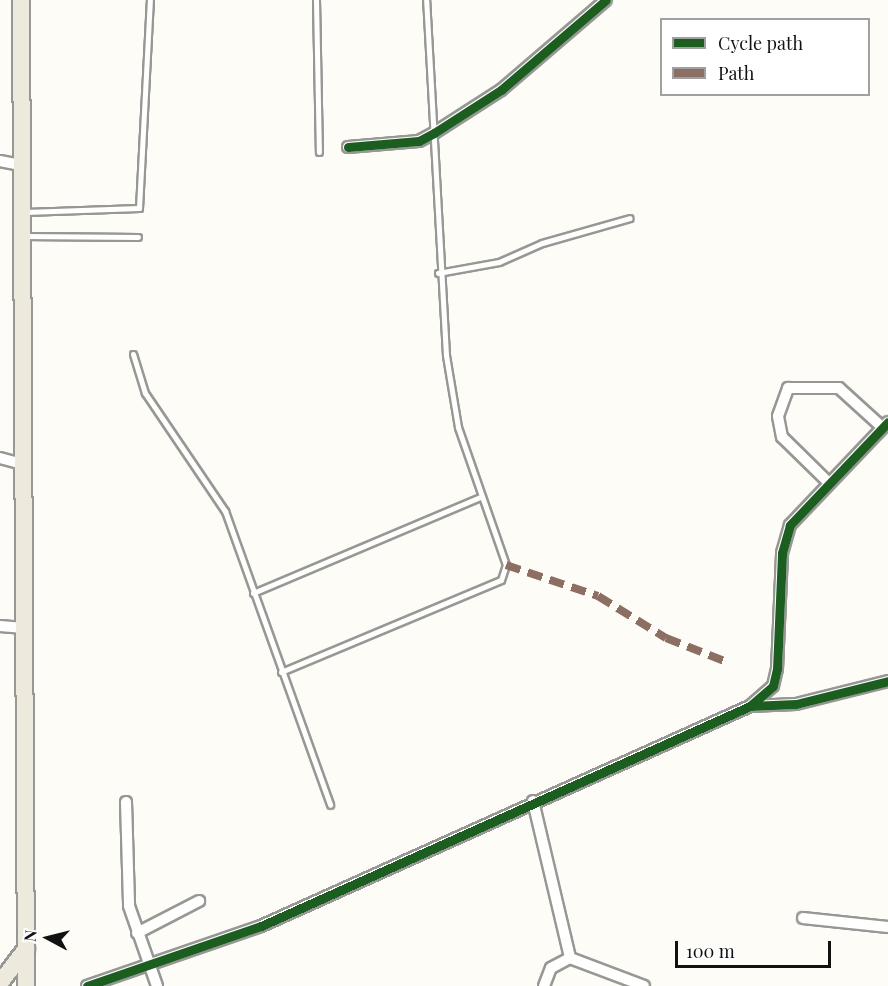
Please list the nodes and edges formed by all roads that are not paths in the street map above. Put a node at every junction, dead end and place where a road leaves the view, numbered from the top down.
1 (21, 0) edge
2 (150, 0) edge
3 (316, 0) edge
4 (426, 0) edge
5 (606, 0) edge
6 (434, 134) junction
7 (348, 147) dead end
8 (319, 152) dead end
9 (0, 161) edge
10 (21, 165) junction
11 (22, 213) junction
12 (630, 218) dead end
13 (22, 236) junction
14 (138, 237) dead end
15 (438, 273) junction
16 (133, 354) dead end
17 (885, 424) edge
18 (0, 458) edge
19 (23, 464) junction
20 (827, 481) junction
21 (480, 497) junction
22 (253, 593) junction
23 (0, 626) edge
24 (24, 628) junction
25 (281, 672) junction
26 (888, 681) edge
27 (750, 706) junction
28 (533, 801) junction
29 (126, 802) dead end
30 (330, 806) dead end
31 (199, 901) dead end
32 (803, 918) dead end
33 (888, 927) edge
34 (137, 933) junction
35 (27, 948) junction
36 (570, 958) junction
37 (145, 964) junction
38 (0, 982) edge
39 (26, 986) edge
40 (87, 986) edge
41 (157, 986) edge
42 (543, 986) edge
43 (644, 986) edge

1 - 10 main road
2 - 11 lane
3 - 8 lane
4 - 6 lane
5 - 6 street
6 - 7 street
6 - 15 lane
9 - 10 street
10 - 11 main road
11 - 13 main road
12 - 15 lane
13 - 14 lane
13 - 19 main road
15 - 21 lane
16 - 22 lane
17 - 20 street
17 - 20 street
18 - 19 street
19 - 24 main road
20 - 27 street
21 - 22 lane
21 - 25 lane
22 - 25 lane
23 - 24 street
24 - 35 main road
25 - 30 lane
26 - 27 street
27 - 28 street
28 - 36 street
28 - 37 street
29 - 34 street
31 - 34 street
32 - 33 street
34 - 37 street
35 - 38 main road
35 - 39 main road
36 - 42 street
36 - 43 street
37 - 40 street
37 - 41 street

